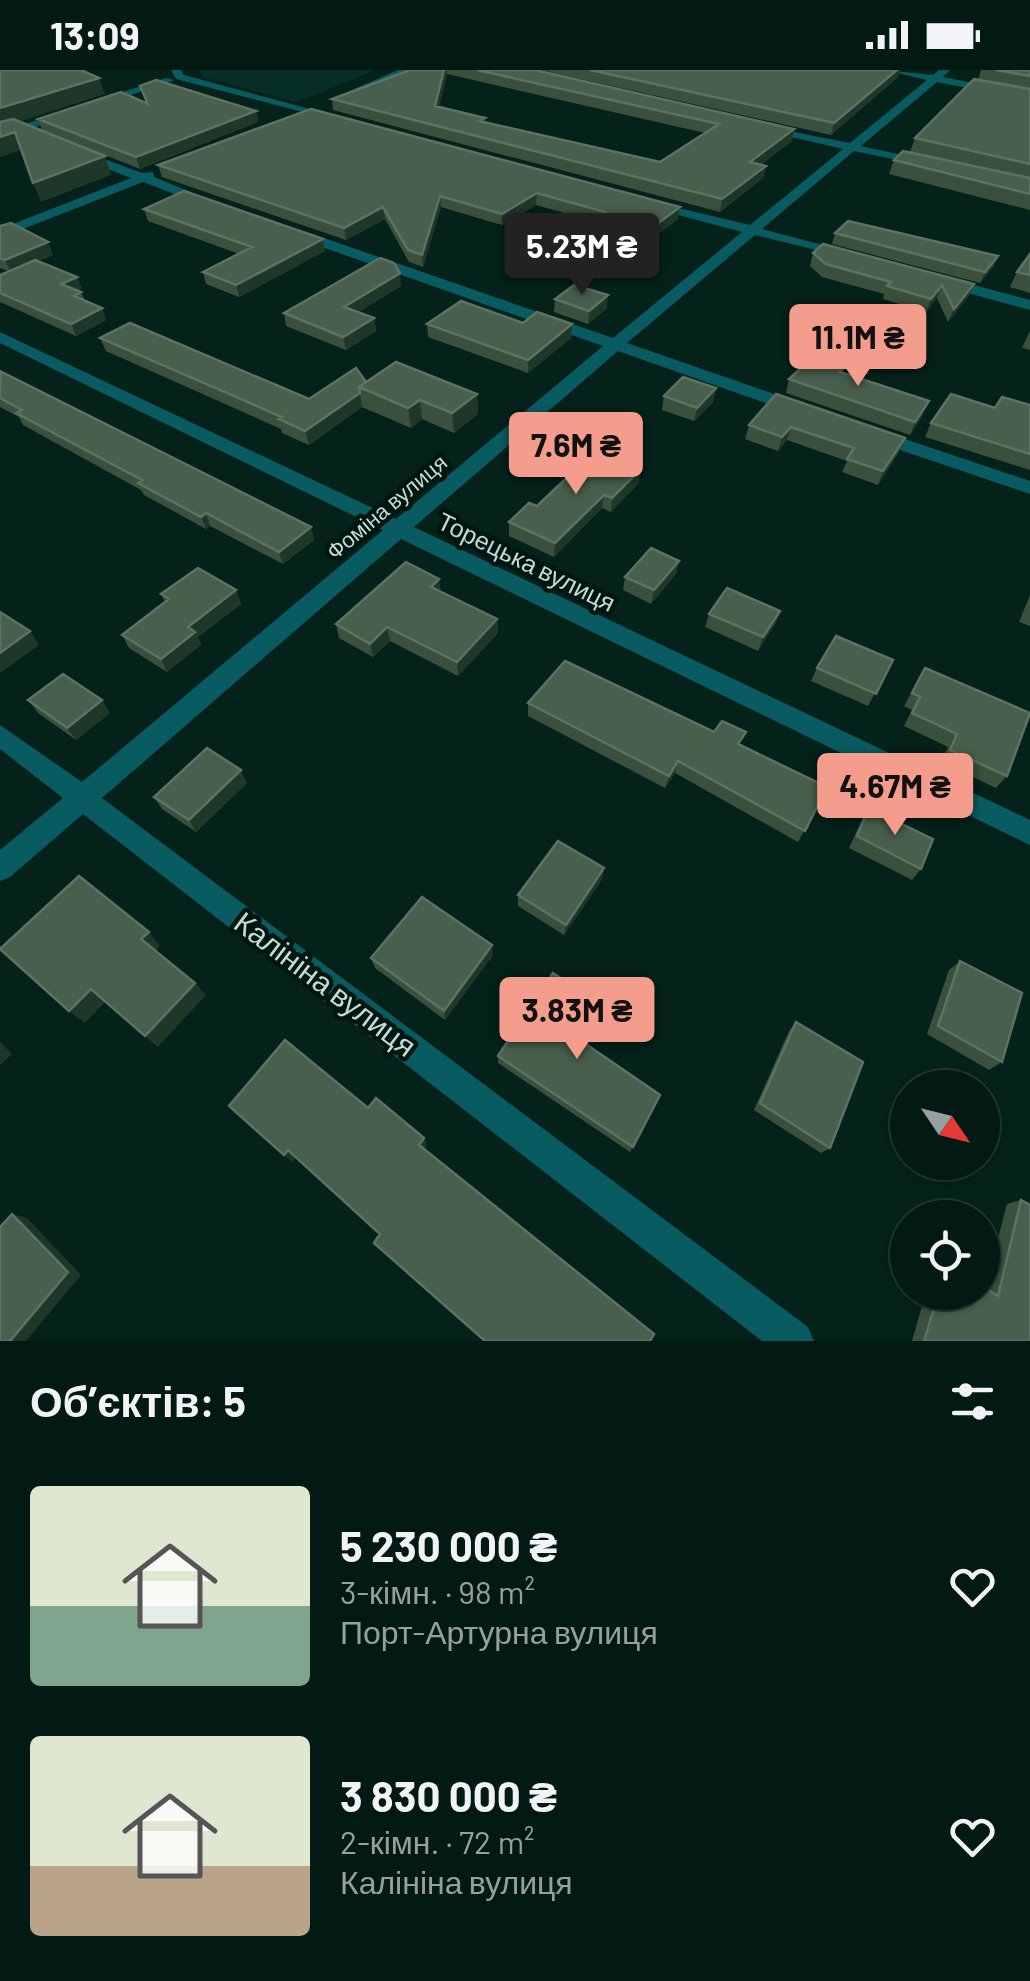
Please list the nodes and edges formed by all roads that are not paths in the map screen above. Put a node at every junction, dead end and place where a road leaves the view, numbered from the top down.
1 (407, 70) edge
2 (890, 70) edge
3 (178, 73) edge
4 (940, 74) edge
5 (1030, 97) edge
6 (309, 110) junction
7 (292, 117) edge
8 (348, 120) edge
9 (756, 126) edge
10 (19, 130) junction
11 (0, 136) edge
12 (852, 147) junction
13 (941, 167) edge
14 (158, 171) edge
15 (141, 178) junction
16 (636, 199) edge
17 (232, 210) edge
18 (268, 223) edge
19 (751, 230) junction
20 (0, 234) edge
21 (862, 260) edge
22 (918, 275) edge
23 (1030, 305) edge
24 (0, 338) edge
25 (614, 345) junction
26 (822, 417) edge
27 (860, 430) edge
28 (1030, 488) edge
29 (397, 530) junction
30 (0, 735) edge
31 (82, 798) junction
32 (1030, 832) edge
33 (0, 868) edge
34 (794, 1341) edge

1 - 6 street
2 - 4 street
3 - 6 street
3 - 10 street
4 - 5 street
4 - 12 street, Фоміна вулиця
6 - 7 street
6 - 8 street
9 - 12 street
10 - 11 street
10 - 15 street
12 - 13 street
12 - 19 street, Фоміна вулиця
14 - 15 street
15 - 17 street
15 - 20 street
16 - 19 street
18 - 25 street
19 - 21 street
19 - 25 street, Фоміна вулиця
22 - 23 street
24 - 29 street, Торецька вулиця
25 - 26 street
25 - 29 street, Фоміна вулиця
27 - 28 street
29 - 31 street, Фоміна вулиця
29 - 32 street, Торецька вулиця
30 - 31 street, Калініна вулиця
31 - 33 street, Фоміна вулиця
31 - 34 street, Калініна вулиця

